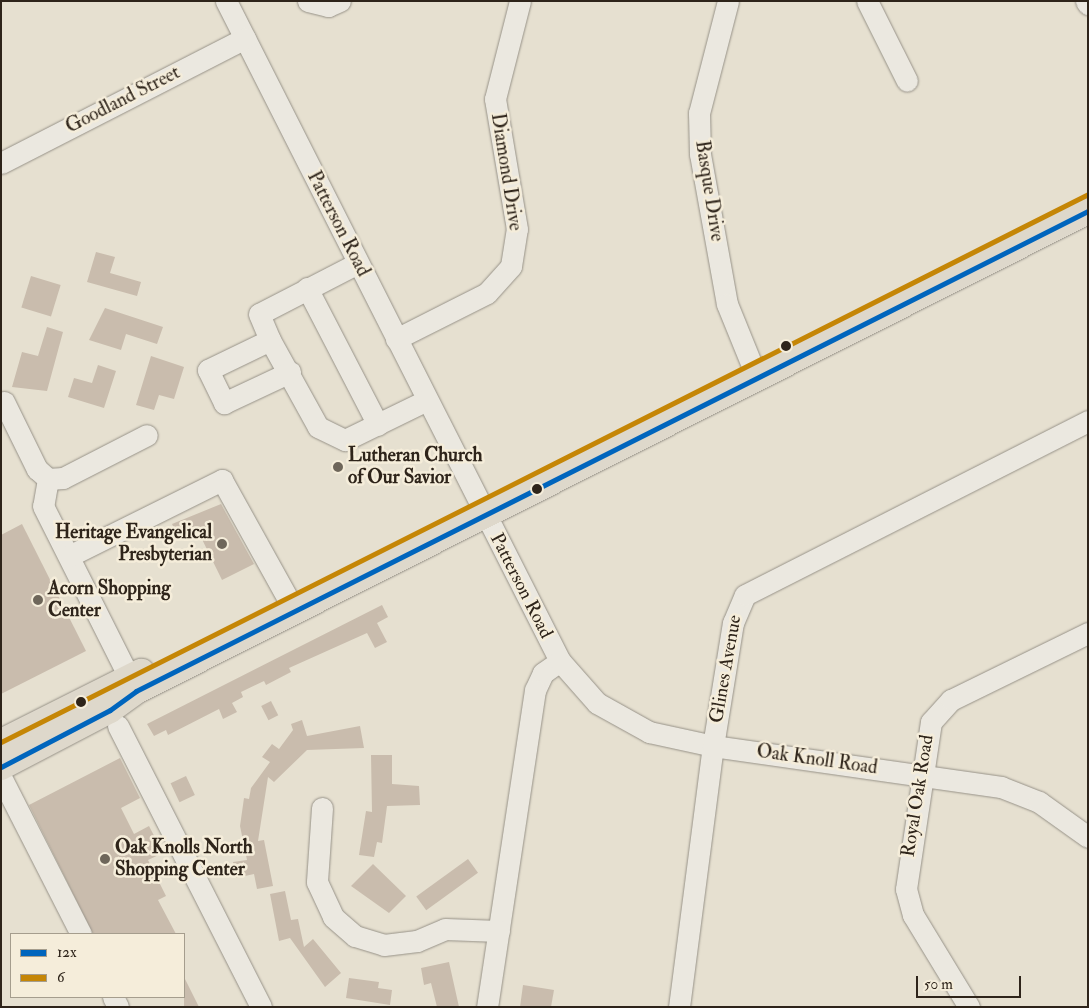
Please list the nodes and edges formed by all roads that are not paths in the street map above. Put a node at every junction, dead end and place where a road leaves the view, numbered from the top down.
1 (226, 1) edge
2 (308, 1) edge
3 (340, 1) edge
4 (520, 1) edge
5 (728, 1) edge
6 (867, 1) edge
7 (245, 38) junction
8 (907, 81) dead end
9 (1, 163) edge
10 (1088, 194) edge
11 (1088, 211) edge
12 (358, 263) junction
13 (307, 288) junction
14 (396, 339) junction
15 (270, 340) junction
16 (290, 372) junction
17 (754, 372) junction
18 (426, 400) junction
19 (4, 402) dead end
20 (1088, 421) edge
21 (378, 424) junction
22 (147, 435) dead end
23 (48, 479) junction
24 (482, 510) junction
25 (69, 556) junction
26 (288, 599) junction
27 (1088, 633) edge
28 (560, 661) junction
29 (133, 684) junction
30 (106, 722) junction
31 (1, 743) edge
32 (713, 746) junction
33 (1, 766) edge
34 (920, 774) junction
35 (1, 777) edge
36 (322, 808) dead end
37 (1088, 837) edge
38 (499, 931) junction
39 (80, 933) edge
40 (261, 1007) edge
41 (487, 1007) edge
42 (679, 1007) edge
43 (969, 1007) edge

1 - 7 street, Patterson Road
2 - 3 street
4 - 14 street, Diamond Drive
5 - 17 street, Basque Drive
6 - 8 street
7 - 9 street, Goodland Street
7 - 12 street, Patterson Road
10 - 17 main road
11 - 17 main road
12 - 13 street
12 - 14 street, Patterson Road
13 - 15 street
13 - 21 street
14 - 18 street, Patterson Road
15 - 16 street
15 - 16 street
16 - 21 street
17 - 24 main road
18 - 21 street
18 - 24 street, Patterson Road
19 - 23 street
20 - 32 street, Glines Avenue
22 - 23 street
23 - 25 street
24 - 26 main road
24 - 28 street, Patterson Road
24 - 29 main road
25 - 26 street
25 - 29 street
26 - 29 main road
27 - 34 street, Royal Oak Road
28 - 32 street, Oak Knoll Road
28 - 38 street, Patterson Road
29 - 30 main road
29 - 31 main road
30 - 31 main road
30 - 33 main road
30 - 40 street
32 - 34 street, Oak Knoll Road
32 - 42 street, Glines Avenue
34 - 37 street, Oak Knoll Road
34 - 43 street, Royal Oak Road
35 - 39 street
36 - 38 street
38 - 41 street, Patterson Road

